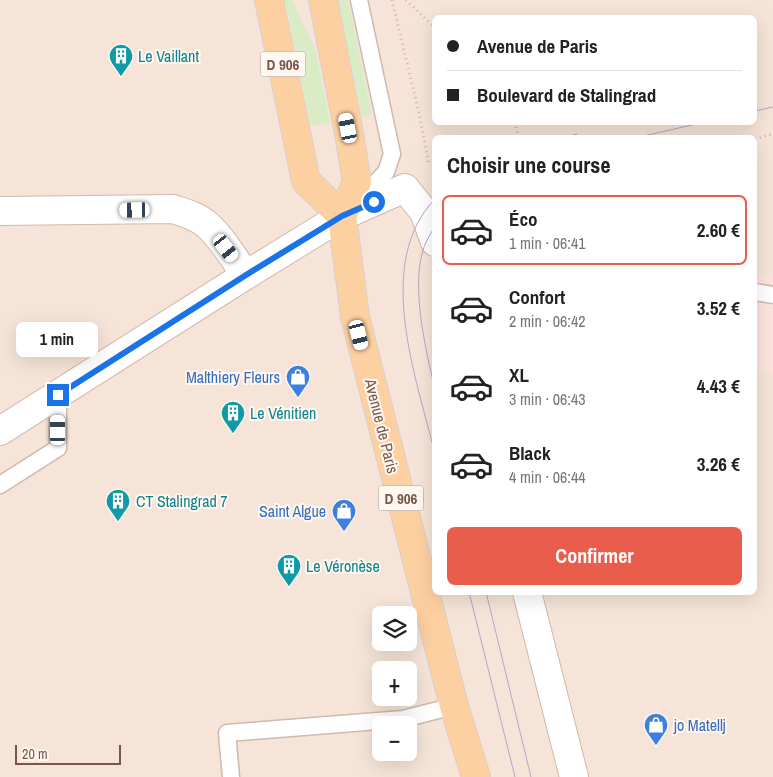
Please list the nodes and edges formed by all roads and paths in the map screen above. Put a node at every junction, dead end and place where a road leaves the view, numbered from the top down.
1 (269, 0) edge
2 (323, 0) edge
3 (359, 0) edge
4 (392, 0) edge
5 (406, 0) edge
6 (432, 25) edge
7 (773, 134) edge
8 (757, 138) edge
9 (429, 161) dead end
10 (0, 211) edge
11 (342, 216) junction
12 (432, 234) edge
13 (246, 275) junction
14 (757, 292) edge
15 (773, 295) edge
16 (58, 395) junction
17 (0, 431) edge
18 (0, 485) edge
19 (528, 595) edge
20 (454, 706) junction
21 (232, 777) edge
22 (476, 777) edge
23 (574, 777) edge

1 - 11 main road, D 906
2 - 11 main road
3 - 11 lane
4 - 9 path
5 - 6 path
7 - 8 path
10 - 13 street
11 - 12 street
11 - 13 street
11 - 20 main road, Avenue de Paris / D 906
13 - 16 street
14 - 15 lane
16 - 17 street
16 - 18 lane
19 - 23 street
20 - 21 lane
20 - 22 main road, Avenue de Paris / D 906

